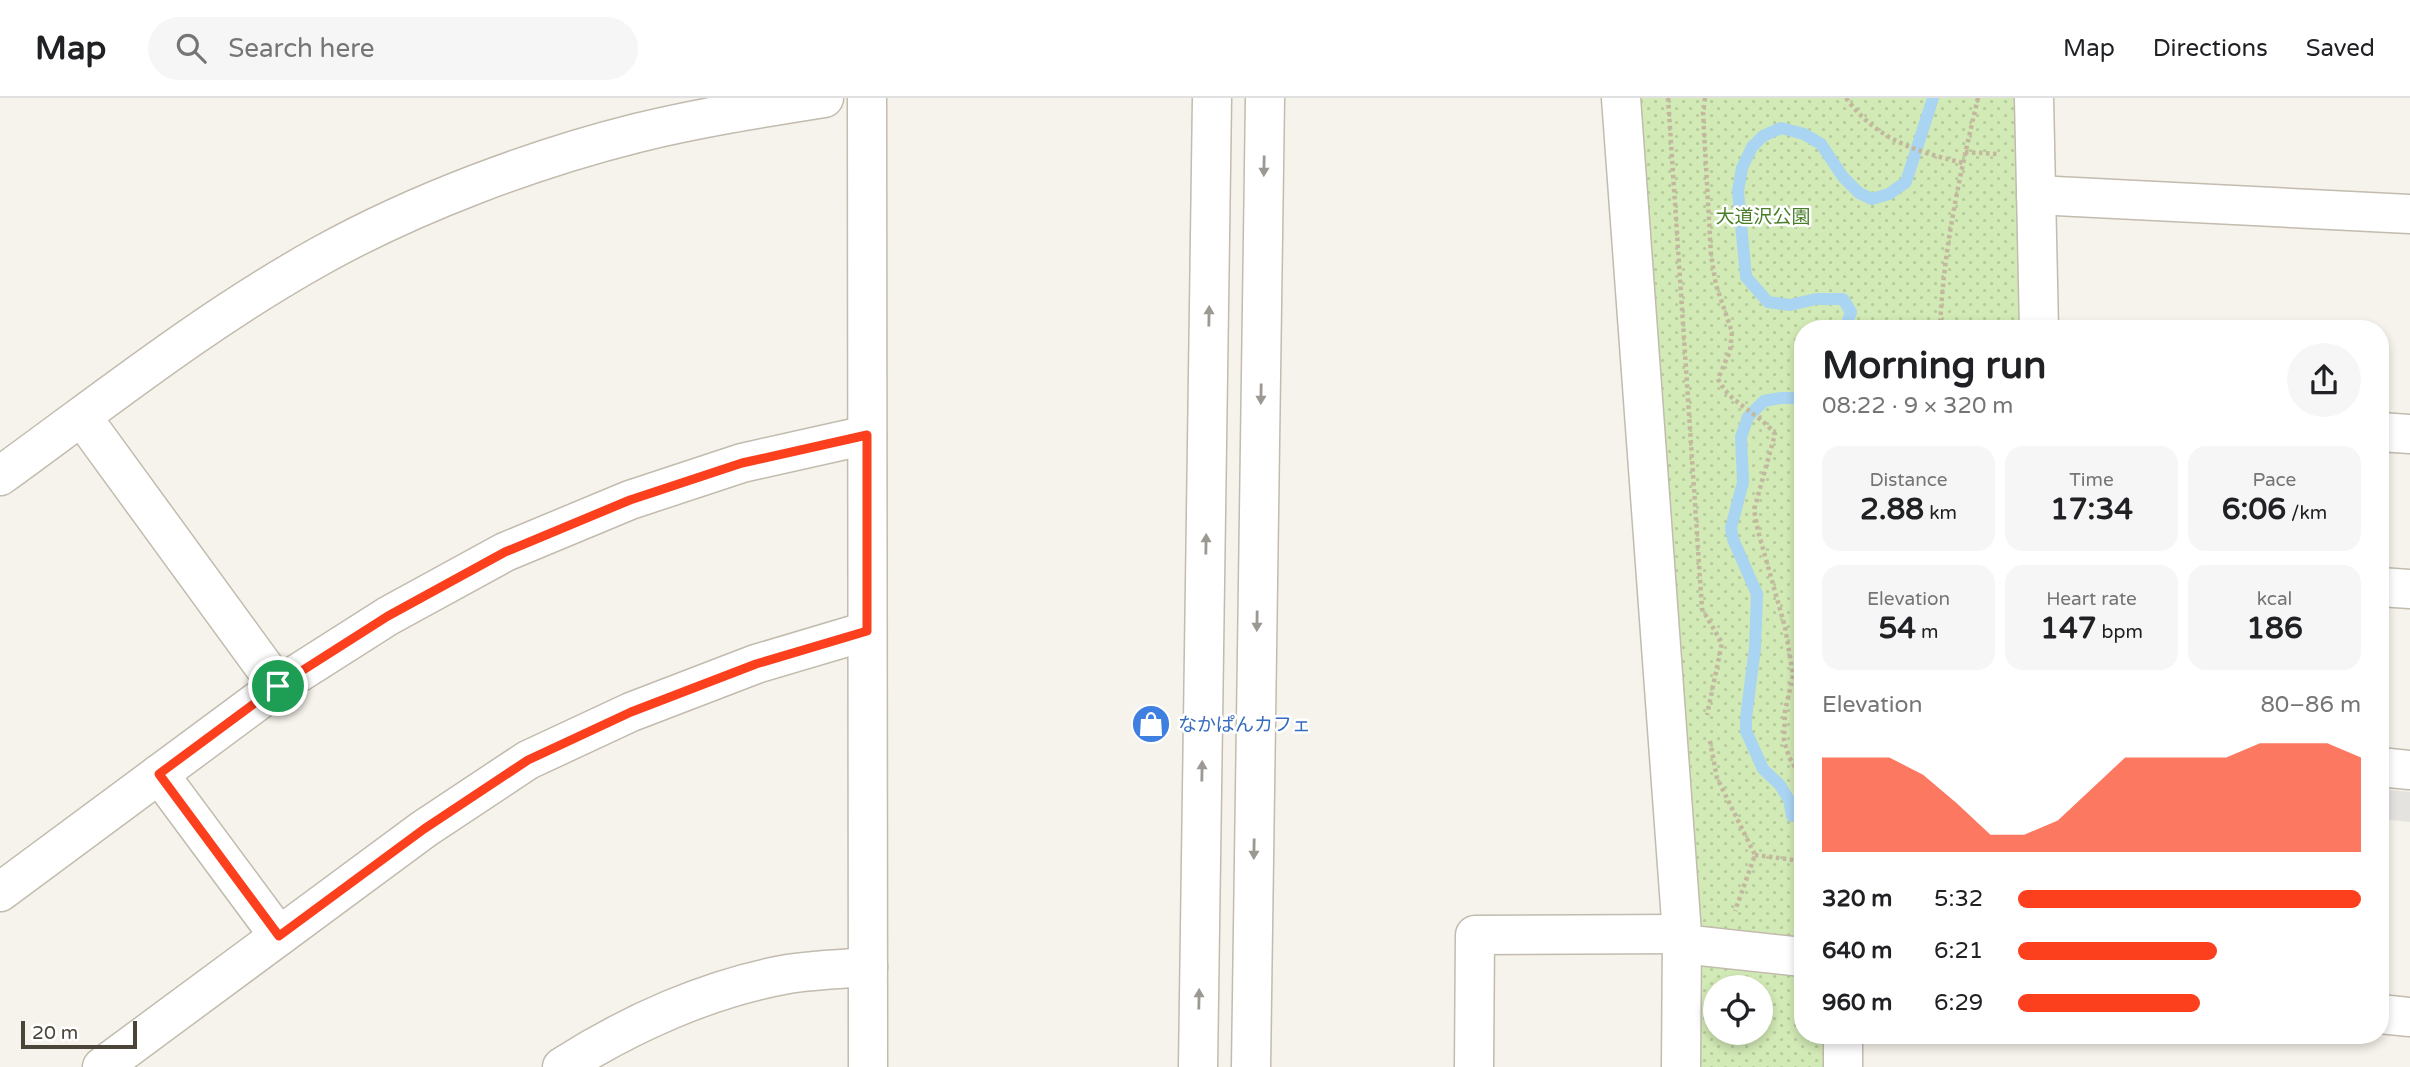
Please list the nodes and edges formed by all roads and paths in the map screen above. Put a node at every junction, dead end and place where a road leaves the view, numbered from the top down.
1 (824, 98) edge
2 (867, 98) edge
3 (1213, 98) edge
4 (1265, 98) edge
5 (1620, 98) edge
6 (1668, 98) edge
7 (1705, 98) edge
8 (1846, 98) edge
9 (1978, 98) edge
10 (2034, 98) edge
11 (1963, 163) junction
12 (2036, 195) junction
13 (2410, 214) edge
14 (1940, 320) edge
15 (2039, 320) edge
16 (82, 417) junction
17 (2389, 433) edge
18 (2410, 434) edge
19 (867, 435) junction
20 (0, 477) edge
21 (2389, 588) edge
22 (2410, 589) edge
23 (867, 631) junction
24 (278, 686) junction
25 (1706, 721) dead end
26 (1708, 732) dead end
27 (1794, 765) edge
28 (2389, 768) edge
29 (2410, 770) edge
30 (159, 774) junction
31 (1755, 855) junction
32 (1794, 860) edge
33 (0, 892) edge
34 (279, 936) junction
35 (1682, 939) junction
36 (1721, 948) junction
37 (1794, 956) edge
38 (868, 967) junction
39 (2389, 1015) edge
40 (2410, 1017) edge
41 (1843, 1044) edge
42 (102, 1067) edge
43 (562, 1067) edge
44 (868, 1067) edge
45 (1198, 1067) edge
46 (1251, 1067) edge
47 (1474, 1067) edge
48 (1681, 1067) edge
49 (1843, 1067) edge

1 - 16 street
2 - 19 street
45 -> 3 street
4 -> 46 street
5 - 35 street
6 - 25 path
7 - 27 path
8 - 11 path
9 - 11 path
10 - 12 street
11 - 14 path
12 - 13 street
12 - 15 street
16 - 20 street
16 - 24 street
17 - 18 street
19 - 23 street
19 - 24 street
21 - 22 street
23 - 34 street
23 - 38 street
24 - 30 street
26 - 31 path
28 - 29 street
30 - 33 street
30 - 34 street
31 - 32 path
31 - 36 path
34 - 42 street
35 - 36 street
35 - 47 street
35 - 48 street
36 - 37 street
38 - 43 street
38 - 44 street
39 - 40 street
41 - 49 street

